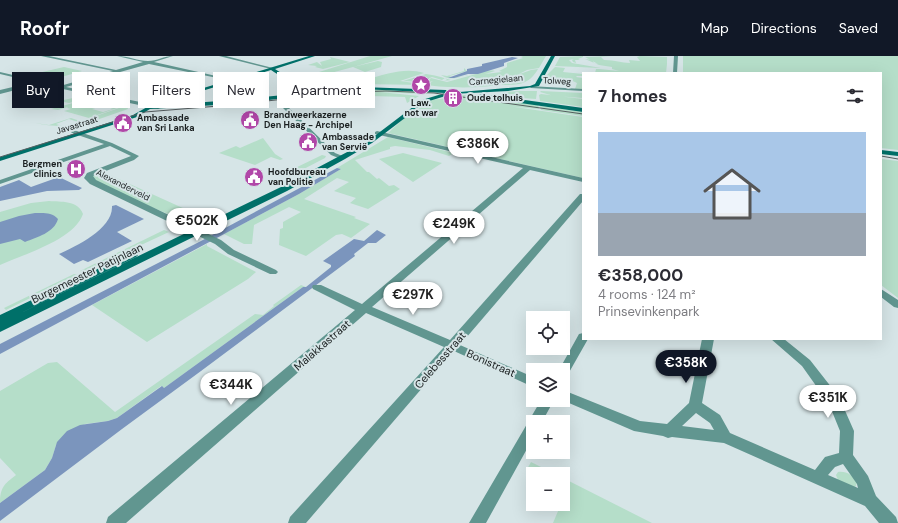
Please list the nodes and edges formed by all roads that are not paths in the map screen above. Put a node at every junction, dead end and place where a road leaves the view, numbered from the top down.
1 (43, 56) edge
2 (119, 56) edge
3 (171, 56) edge
4 (221, 56) edge
5 (311, 56) edge
6 (553, 56) edge
7 (672, 56) edge
8 (676, 56) edge
9 (149, 62) junction
10 (271, 68) junction
11 (117, 71) junction
12 (258, 72) edge
13 (277, 72) edge
14 (675, 72) edge
15 (0, 73) edge
16 (12, 76) edge
17 (213, 76) edge
18 (539, 80) junction
19 (64, 86) edge
20 (375, 87) edge
21 (531, 87) junction
22 (64, 88) edge
23 (375, 88) edge
24 (12, 89) edge
25 (582, 90) edge
26 (450, 91) junction
27 (0, 92) edge
28 (459, 93) junction
29 (277, 97) edge
30 (138, 104) edge
31 (205, 104) edge
32 (144, 108) edge
33 (149, 108) edge
34 (286, 108) edge
35 (582, 110) edge
36 (77, 133) junction
37 (379, 133) junction
38 (110, 144) junction
39 (882, 152) edge
40 (898, 154) edge
41 (0, 155) edge
42 (340, 157) junction
43 (0, 159) edge
44 (529, 167) junction
45 (582, 180) edge
46 (0, 182) edge
47 (582, 197) edge
48 (192, 230) junction
49 (273, 272) dead end
50 (317, 287) dead end
51 (882, 293) edge
52 (898, 305) edge
53 (365, 308) junction
54 (0, 320) edge
55 (0, 328) edge
56 (582, 339) edge
57 (708, 340) edge
58 (778, 340) edge
59 (452, 346) junction
60 (569, 363) edge
61 (526, 379) edge
62 (570, 398) edge
63 (695, 405) junction
64 (668, 432) junction
65 (725, 437) junction
66 (526, 438) edge
67 (846, 457) junction
68 (817, 478) junction
69 (870, 501) junction
70 (114, 523) edge
71 (296, 523) edge
72 (477, 523) edge
73 (890, 523) edge

1 - 11 street
2 - 9 street
3 - 9 street
4 - 10 street
5 - 10 street, Javastraat
6 - 18 street, Carnegielaan
7 - 8 street
8 - 14 street
9 - 11 street
9 - 17 street
10 - 12 street, Javastraat
10 - 13 street
11 - 19 street
15 - 16 street
18 - 21 street, Carnegielaan
18 - 26 street, Carnegielaan
20 - 26 street
21 - 25 street, Tolweg
21 - 28 street, Carnegielaan
22 - 30 street
23 - 26 street, Javastraat
24 - 27 street
26 - 28 street
26 - 37 street, Burgemeester Patijnlaan
28 - 35 street
28 - 37 street, Burgemeester Patijnlaan
29 - 31 street, Javastraat
32 - 36 street, Javastraat
33 - 36 street, Javastraat
34 - 42 street
36 - 38 street
36 - 41 street, Javastraat
36 - 43 street, Javastraat
37 - 42 street, Burgemeester Patijnlaan
37 - 44 street
38 - 46 street
38 - 48 street, Alexanderveld
39 - 40 street
42 - 48 street, Burgemeester Patijnlaan
44 - 45 street
44 - 53 street, Malakkastraat
47 - 59 street, Celebesstraat
48 - 49 street
48 - 54 street, Burgemeester Patijnlaan
48 - 55 street, Burgemeester Patijnlaan
50 - 53 street, Bonistraat
51 - 52 street
53 - 59 street, Bonistraat
53 - 70 street, Malakkastraat
56 - 60 street
57 - 63 street
58 - 67 street
59 - 61 street, Bonistraat
59 - 71 street, Celebesstraat
62 - 64 street
63 - 64 street
63 - 65 street
64 - 65 street
65 - 68 street
66 - 72 street
67 - 68 street
67 - 69 street
68 - 69 street
69 - 73 street

